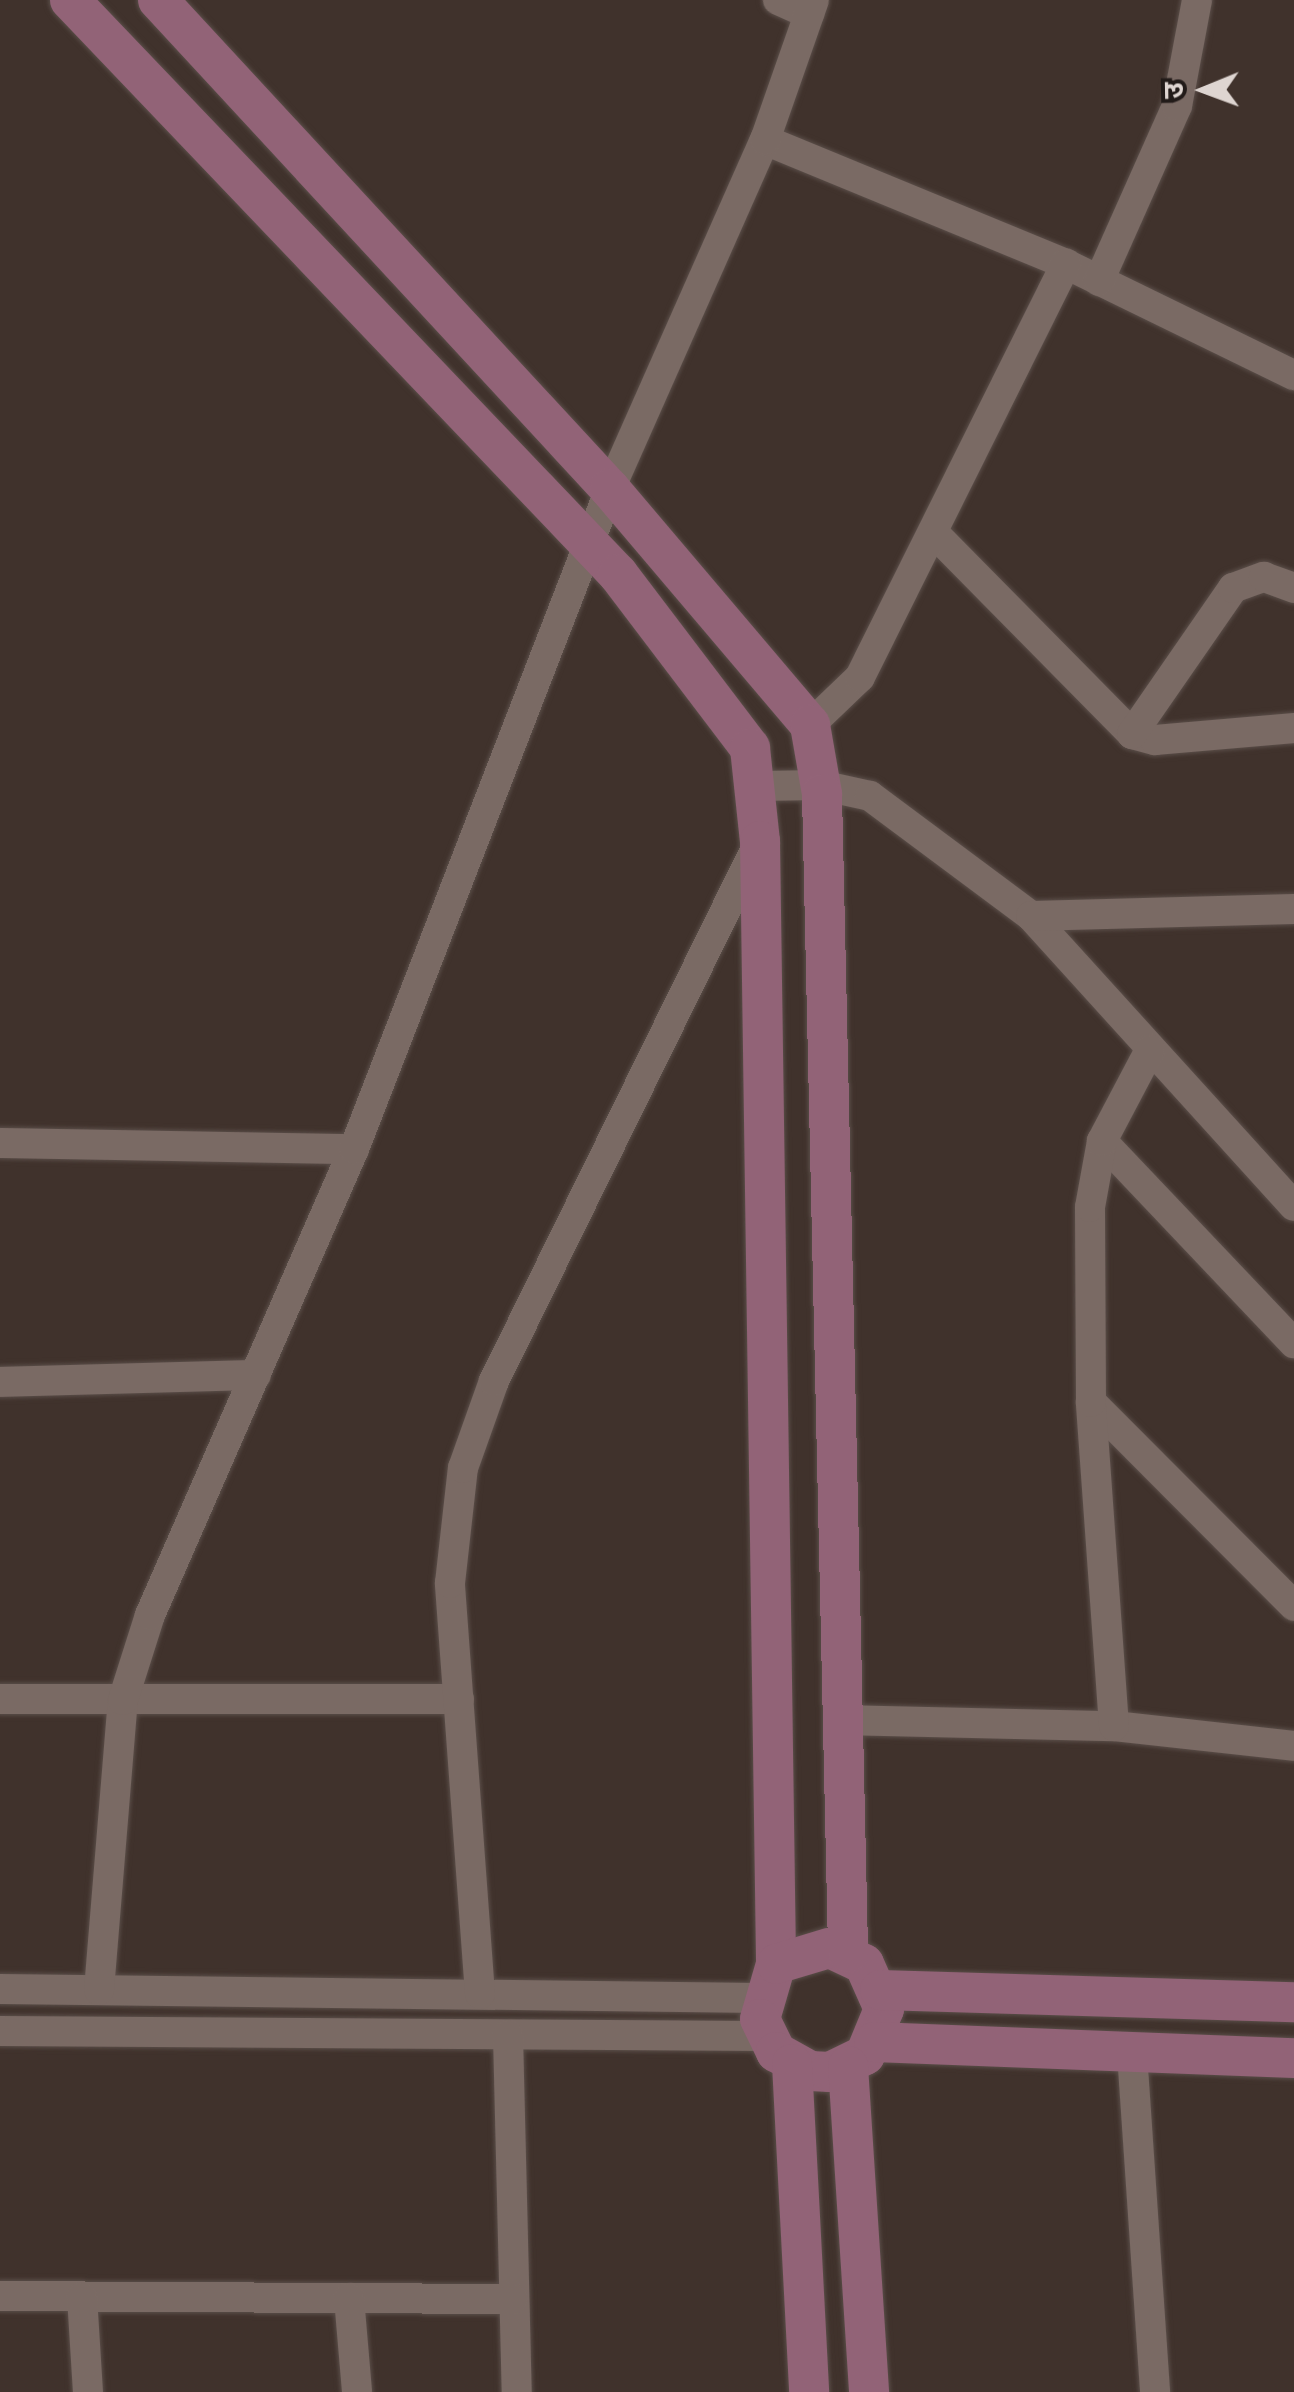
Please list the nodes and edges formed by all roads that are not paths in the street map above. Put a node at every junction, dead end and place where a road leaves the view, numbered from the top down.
1 (70, 0) edge
2 (158, 0) edge
3 (778, 0) edge
4 (1197, 0) edge
5 (811, 7) edge
6 (765, 140) junction
7 (1066, 264) junction
8 (1100, 281) junction
9 (1294, 374) edge
10 (610, 490) junction
11 (933, 532) junction
12 (590, 544) junction
13 (1294, 588) edge
14 (810, 725) junction
15 (1294, 728) edge
16 (1132, 734) junction
17 (820, 785) junction
18 (758, 786) junction
19 (760, 841) junction
20 (1293, 910) edge
21 (1031, 916) junction
22 (1150, 1050) junction
23 (1102, 1141) junction
24 (0, 1142) edge
25 (354, 1149) junction
26 (1294, 1206) edge
27 (1294, 1343) edge
28 (256, 1374) junction
29 (0, 1382) edge
30 (1091, 1402) junction
31 (1294, 1606) edge
32 (0, 1699) edge
33 (459, 1699) junction
34 (124, 1700) junction
35 (840, 1720) junction
36 (1114, 1726) junction
37 (1294, 1746) edge
38 (848, 1953) junction
39 (0, 1989) edge
40 (99, 1990) junction
41 (880, 1990) junction
42 (480, 1994) junction
43 (1294, 2002) edge
44 (774, 2016) junction
45 (0, 2031) edge
46 (508, 2034) junction
47 (1132, 2053) junction
48 (861, 2054) junction
49 (1294, 2058) edge
50 (0, 2296) edge
51 (82, 2296) junction
52 (349, 2298) junction
53 (513, 2299) junction
54 (88, 2392) edge
55 (356, 2392) edge
56 (517, 2392) edge
57 (810, 2392) edge
58 (869, 2392) edge
59 (1156, 2392) edge

1 - 12 street
2 - 10 street
3 - 5 street
4 - 8 street
5 - 6 street
6 - 7 street
6 - 10 street
7 - 8 street
7 - 11 street
8 - 9 street
10 - 12 street
10 - 14 street
11 - 14 street
11 - 16 street
12 - 18 street
12 - 25 street
13 - 16 street
14 - 17 street
15 - 16 street
17 - 18 street
17 - 21 street
17 - 35 street
18 - 19 street
19 - 33 street
19 - 44 street
20 - 21 street
21 - 22 street
22 - 23 street
22 - 26 street
23 - 27 street
23 - 30 street
24 - 25 street
25 - 28 street
28 - 29 street
28 - 34 street
30 - 31 street
30 - 36 street
32 - 34 street
33 - 34 street
33 - 42 street
34 - 40 street
35 - 36 street
35 - 38 street
36 - 37 street
38 - 41 street
38 - 44 street
39 - 40 street
40 - 42 street
41 - 43 street
41 - 48 street
42 - 44 street
44 - 46 street
44 - 48 street
44 - 57 street
45 - 46 street
46 - 53 street
47 - 48 street
47 - 49 street
47 - 59 street
48 - 58 street
50 - 51 street
51 - 52 street
51 - 54 street
52 - 53 street
52 - 55 street
53 - 56 street

